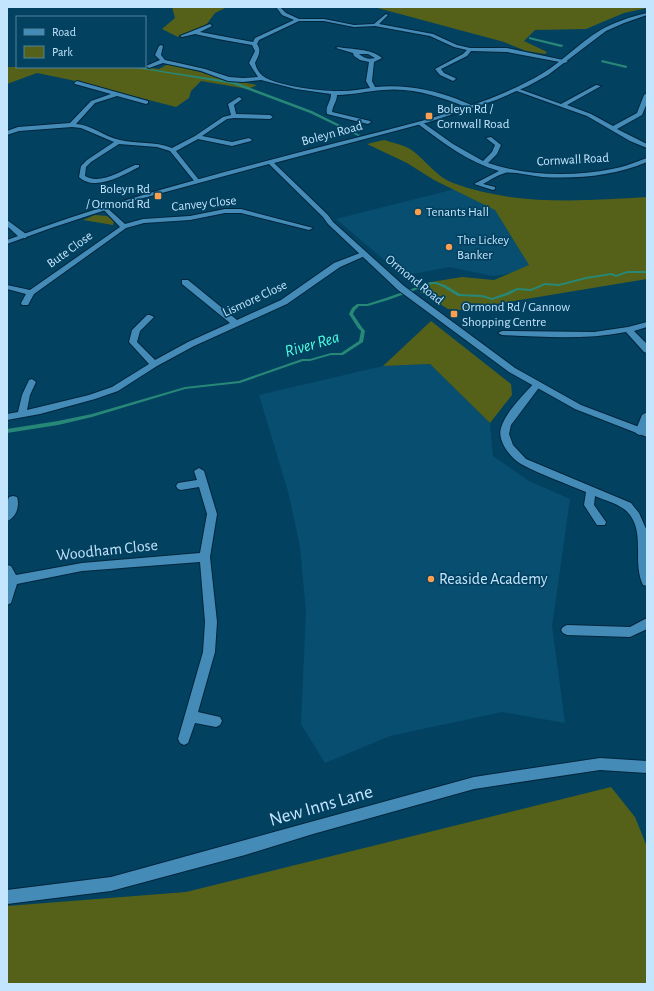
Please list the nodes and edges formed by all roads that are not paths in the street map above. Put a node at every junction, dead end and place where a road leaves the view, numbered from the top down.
1 (279, 8) edge
2 (286, 8) dead end
3 (647, 14) edge
4 (386, 15) dead end
5 (298, 20) junction
6 (210, 25) dead end
7 (375, 25) junction
8 (354, 26) junction
9 (194, 32) junction
10 (355, 33) dead end
11 (182, 36) dead end
12 (254, 44) junction
13 (161, 46) dead end
14 (338, 48) dead end
15 (470, 49) junction
16 (163, 61) junction
17 (565, 61) junction
18 (149, 66) dead end
19 (262, 78) junction
20 (453, 79) dead end
21 (77, 83) dead end
22 (598, 86) dead end
23 (373, 88) junction
24 (517, 90) junction
25 (334, 93) junction
26 (117, 94) junction
27 (647, 95) edge
28 (239, 99) dead end
29 (146, 102) dead end
30 (563, 105) junction
31 (470, 107) junction
32 (234, 116) junction
33 (270, 117) dead end
34 (368, 122) dead end
35 (420, 123) junction
36 (72, 125) junction
37 (614, 128) junction
38 (7, 132) edge
39 (197, 137) junction
40 (489, 138) dead end
41 (249, 140) dead end
42 (118, 142) junction
43 (647, 146) edge
44 (172, 150) junction
45 (270, 162) junction
46 (484, 164) junction
47 (645, 164) edge
48 (137, 166) dead end
49 (504, 171) junction
50 (197, 181) junction
51 (493, 188) dead end
52 (104, 207) junction
53 (7, 222) edge
54 (124, 227) junction
55 (309, 228) dead end
56 (23, 236) junction
57 (7, 242) edge
58 (363, 255) junction
59 (185, 282) dead end
60 (7, 287) edge
61 (31, 293) junction
62 (25, 303) dead end
63 (150, 317) dead end
64 (235, 324) junction
65 (647, 324) edge
66 (628, 330) junction
67 (502, 333) dead end
68 (647, 350) edge
69 (154, 364) junction
70 (32, 382) dead end
71 (537, 385) junction
72 (22, 415) junction
73 (647, 415) edge
74 (7, 417) edge
75 (643, 433) edge
76 (199, 471) dead end
77 (202, 483) junction
78 (181, 486) dead end
79 (591, 491) junction
80 (13, 500) dead end
81 (7, 518) edge
82 (601, 522) dead end
83 (205, 557) junction
84 (7, 569) edge
85 (13, 580) junction
86 (647, 582) edge
87 (7, 600) edge
88 (647, 623) edge
89 (567, 630) dead end
90 (190, 716) junction
91 (216, 721) dead end
92 (184, 739) dead end
93 (647, 767) edge
94 (7, 897) edge

1 - 2 street
1 - 5 street
3 - 17 street, Boleyn Road
4 - 7 street
5 - 8 street
5 - 12 street
6 - 9 street
7 - 8 street
7 - 15 street
8 - 10 street
9 - 11 street
9 - 12 street
12 - 19 street
13 - 16 street
14 - 23 street
15 - 17 street
15 - 20 street
16 - 18 street
16 - 19 street
17 - 24 street, Boleyn Road
19 - 25 street
21 - 26 street
22 - 30 street
23 - 25 street
23 - 31 street
24 - 30 street
24 - 31 street, Boleyn Road
25 - 34 street
26 - 29 street
26 - 36 street
27 - 37 street
28 - 32 street
30 - 37 street
31 - 35 street, Boleyn Road
32 - 33 street
32 - 39 street
35 - 45 street, Boleyn Road
35 - 46 street, Cornwall Road
36 - 38 street
36 - 42 street
37 - 43 street
39 - 41 street
39 - 44 street
40 - 46 street
42 - 44 street
42 - 48 street
44 - 50 street
45 - 50 street, Boleyn Road
45 - 58 street, Ormond Road
46 - 49 street, Cornwall Road
47 - 49 street, Cornwall Road
49 - 51 street
50 - 52 street, Boleyn Road
52 - 54 street
52 - 56 street, Boleyn Road
53 - 56 street
54 - 55 street, Canvey Close
54 - 61 street, Bute Close
56 - 57 street, Boleyn Road
58 - 64 street, Lismore Close
58 - 71 street, Ormond Road
59 - 64 street
60 - 61 street
61 - 62 street, Bute Close
63 - 69 street
64 - 69 street, Lismore Close
65 - 66 street
66 - 67 street
66 - 68 street
69 - 72 street, Lismore Close
70 - 72 street
71 - 75 street, Ormond Road
71 - 79 street
72 - 74 street, Lismore Close
73 - 75 street
76 - 77 street
77 - 78 street
77 - 83 street
79 - 82 street
79 - 86 street
80 - 81 street
83 - 85 street, Woodham Close
83 - 90 street
84 - 85 street
85 - 87 street
88 - 89 street
90 - 91 street
90 - 92 street
93 - 94 street, New Inns Lane

